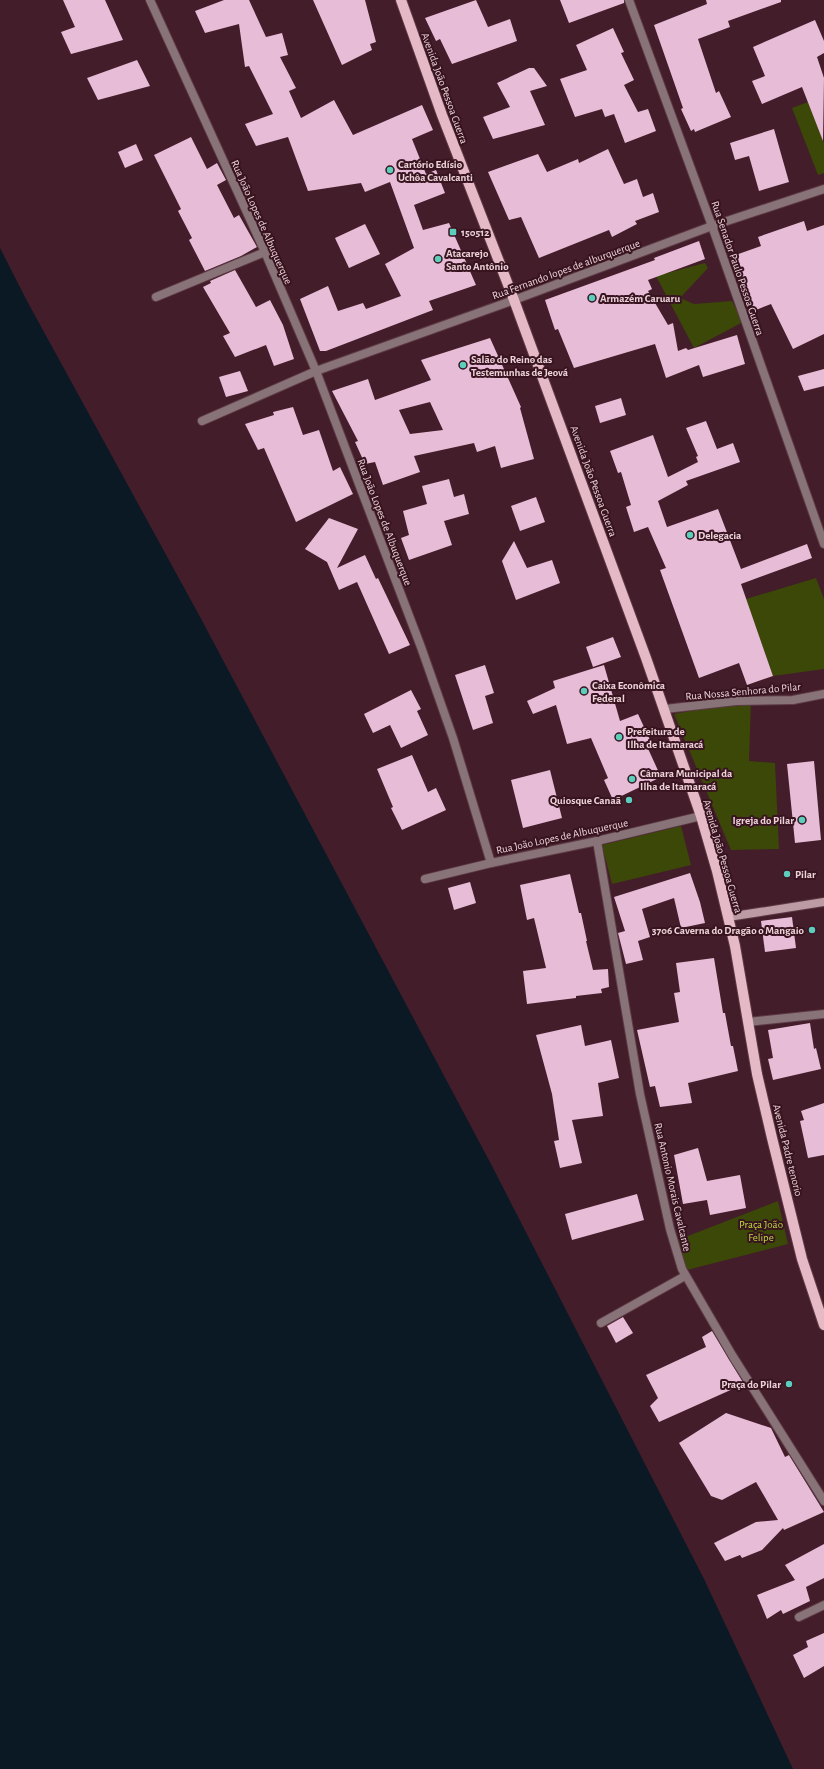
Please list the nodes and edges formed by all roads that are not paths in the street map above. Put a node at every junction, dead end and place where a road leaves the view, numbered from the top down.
1 (150, 0) edge
2 (401, 0) edge
3 (629, 0) edge
4 (824, 189) edge
5 (712, 226) junction
6 (265, 252) junction
7 (156, 298) dead end
8 (514, 300) junction
9 (316, 371) junction
10 (202, 421) dead end
11 (824, 544) edge
12 (824, 694) edge
13 (664, 709) junction
14 (701, 816) junction
15 (597, 841) junction
16 (491, 863) junction
17 (425, 879) dead end
18 (824, 902) edge
19 (728, 917) junction
20 (740, 978) joint
21 (824, 1014) edge
22 (748, 1022) junction
23 (685, 1276) junction
24 (601, 1323) dead end
25 (824, 1325) edge
26 (824, 1502) edge
27 (824, 1605) edge
28 (800, 1617) dead end

1 - 6 street, Rua João Lopes de Albuquerque
2 - 8 main road, Avenida João Pessoa Guerra
3 - 5 street, Rua Senador Paulo Pessoa Guerra
4 - 5 street, Rua Fernando lopes de alburquerque
5 - 8 street, Rua Fernando lopes de alburquerque
5 - 11 street, Rua Senador Paulo Pessoa Guerra
6 - 7 street
6 - 9 street, Rua João Lopes de Albuquerque
8 - 9 street, Rua Fernando lopes de alburquerque
8 - 13 main road, Avenida João Pessoa Guerra
9 - 10 street, Rua Fernando lopes de alburquerque
9 - 16 street, Rua João Lopes de Albuquerque
12 - 13 street, Rua Nossa Senhora do Pilar
13 - 14 main road, Avenida João Pessoa Guerra
14 - 15 street, Rua João Lopes de Albuquerque
14 - 19 main road, Avenida João Pessoa Guerra
15 - 16 street, Rua João Lopes de Albuquerque
15 - 23 street, Rua Antonio Morais Cavalcante
16 - 17 street
18 - 19 street
19 - 20 main road, Avenida João Pessoa Guerra
20 - 22 main road, Avenida Padre tenorio
21 - 22 street
22 - 25 main road, Avenida Padre tenorio
23 - 24 street
23 - 26 street, Rua Antonio Morais Cavalcante
27 - 28 street

